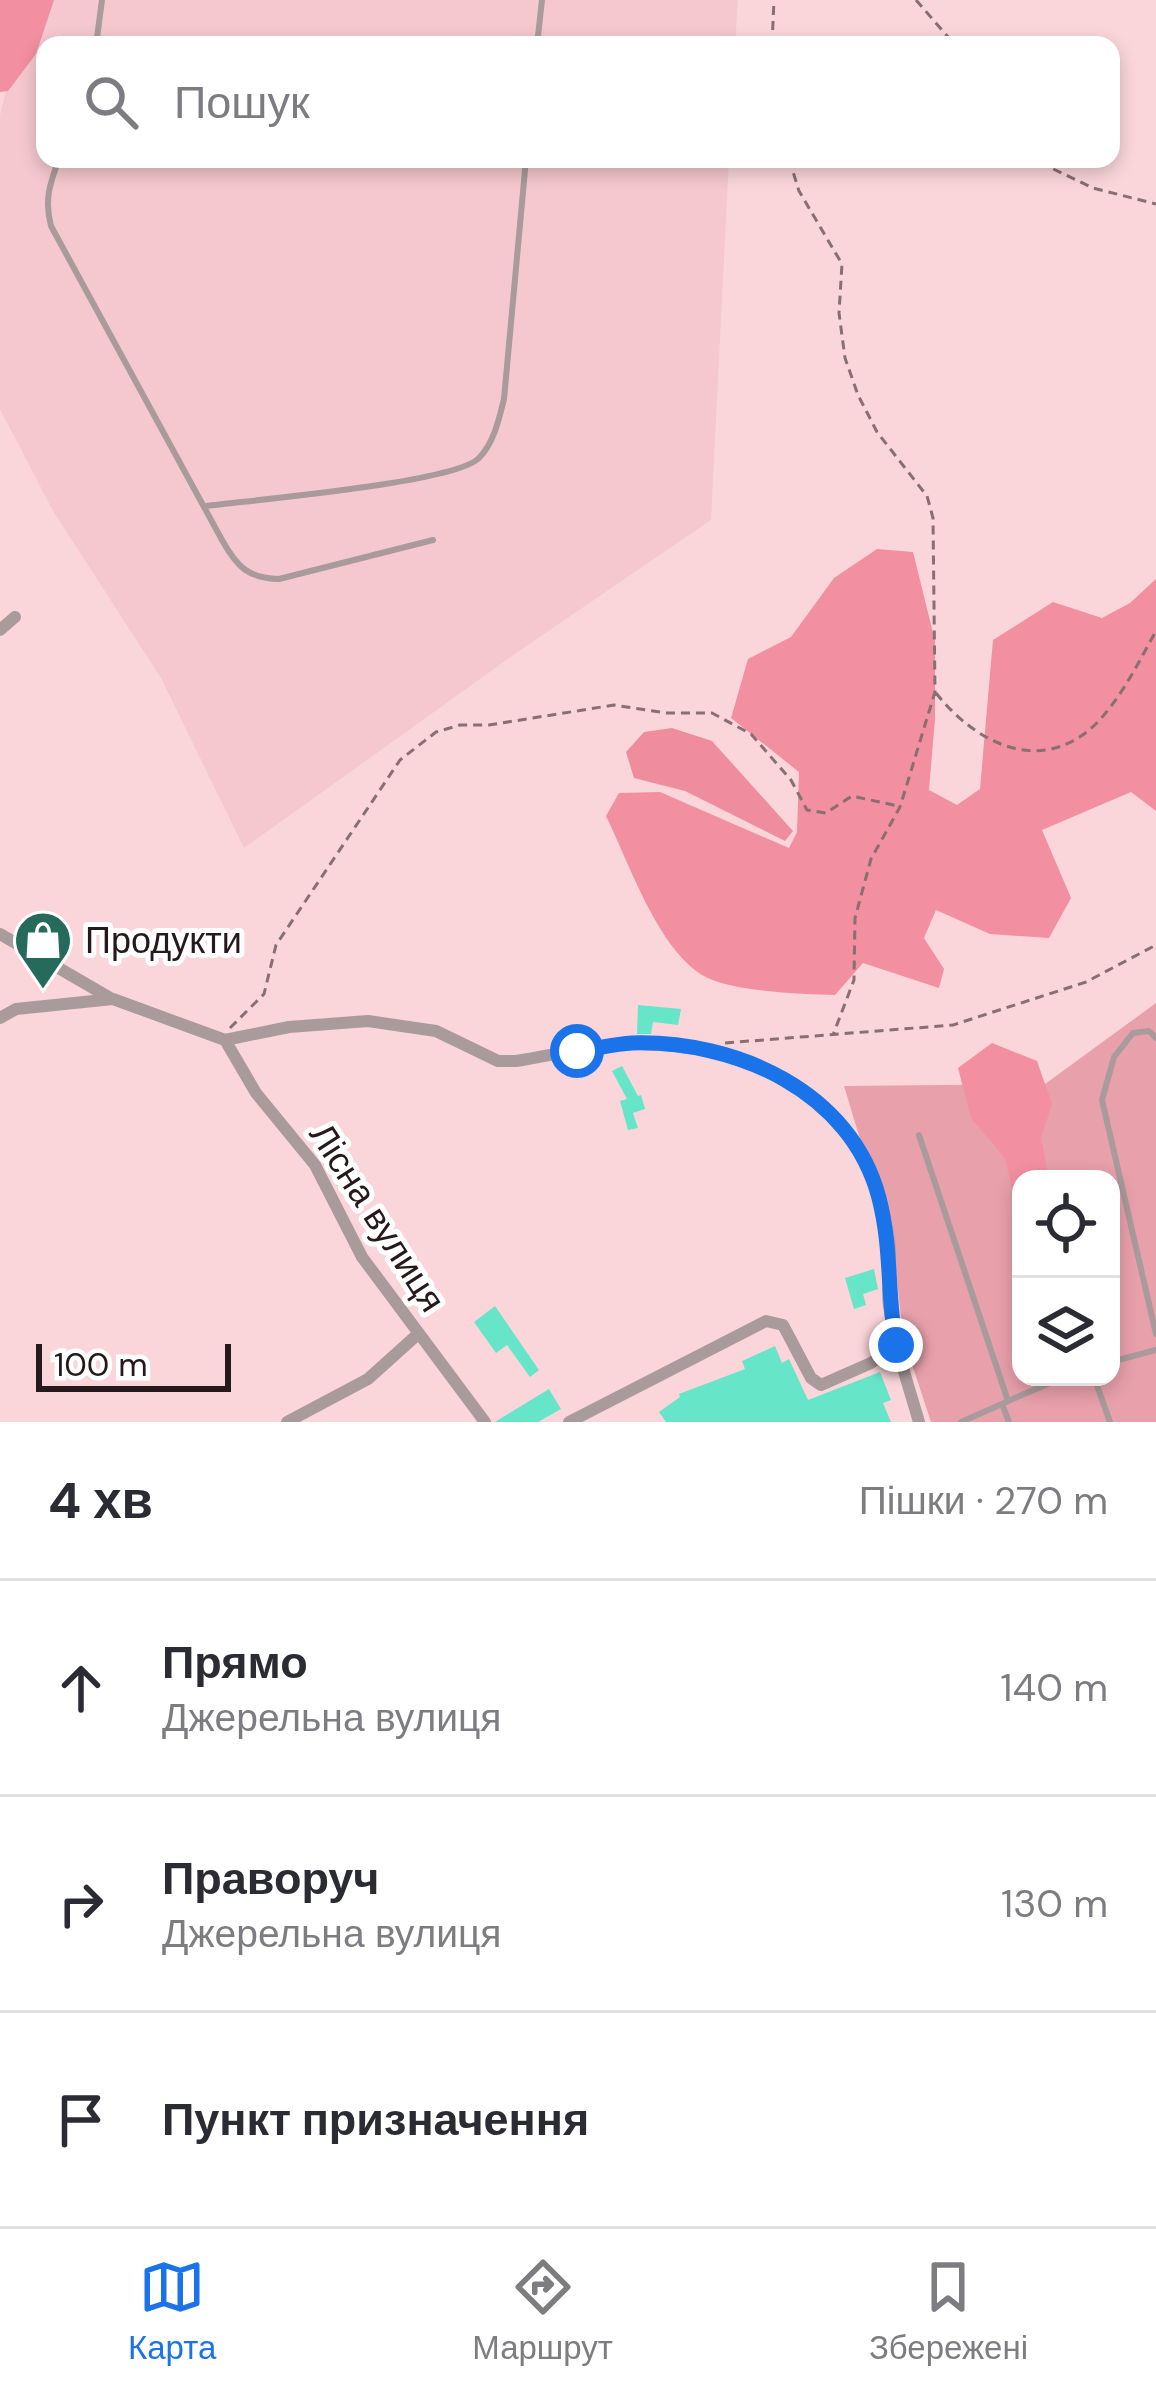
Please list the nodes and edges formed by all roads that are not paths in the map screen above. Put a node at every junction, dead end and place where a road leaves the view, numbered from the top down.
1 (102, 0) edge
2 (542, 0) edge
3 (97, 36) edge
4 (538, 36) edge
5 (56, 168) edge
6 (525, 168) edge
7 (205, 506) junction
8 (433, 540) dead end
9 (15, 617) dead end
10 (0, 630) edge
11 (0, 934) edge
12 (112, 999) junction
13 (0, 1018) edge
14 (1156, 1038) edge
15 (225, 1040) junction
16 (919, 1136) dead end
17 (418, 1334) junction
18 (1156, 1334) edge
19 (896, 1345) junction
20 (1156, 1350) edge
21 (1120, 1360) edge
22 (1044, 1386) edge
23 (1097, 1386) edge
24 (1005, 1403) junction
25 (287, 1422) edge
26 (485, 1422) edge
27 (568, 1422) edge
28 (919, 1422) edge
29 (961, 1422) edge
30 (1009, 1422) edge
31 (1110, 1422) edge

1 - 3 lane
2 - 4 lane
5 - 7 lane
6 - 7 lane
7 - 8 lane
9 - 10 street
11 - 12 street
12 - 13 street
12 - 15 street
14 - 18 lane
15 - 17 street, Лісна вулиця
15 - 19 street
16 - 24 lane
17 - 25 street
17 - 26 street, Лісна вулиця
19 - 27 street
19 - 28 street
20 - 21 lane
22 - 24 lane
23 - 31 lane
24 - 29 lane
24 - 30 lane

